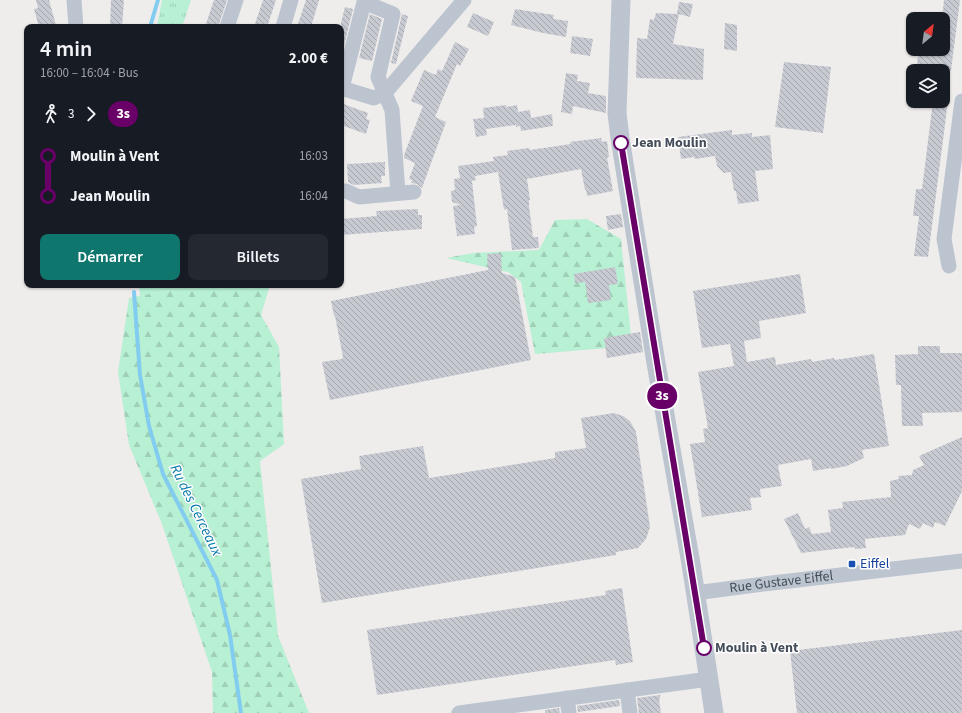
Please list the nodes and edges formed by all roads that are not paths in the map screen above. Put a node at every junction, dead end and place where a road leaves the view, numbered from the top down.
1 (74, 0) edge
2 (236, 0) edge
3 (291, 0) edge
4 (464, 0) edge
5 (621, 0) edge
6 (76, 24) edge
7 (229, 24) edge
8 (284, 24) edge
9 (344, 77) edge
10 (344, 89) edge
11 (385, 93) junction
12 (962, 101) edge
13 (344, 191) edge
14 (414, 192) dead end
15 (398, 193) junction
16 (949, 266) dead end
17 (962, 561) edge
18 (695, 594) junction
19 (709, 679) junction
20 (627, 690) junction
21 (568, 706) edge
22 (459, 713) edge
23 (630, 713) edge
24 (714, 713) edge

1 - 6 street
2 - 7 street
3 - 8 street
4 - 11 street
5 - 18 street
9 - 11 street
10 - 11 street
11 - 15 street
12 - 16 street
13 - 15 street
14 - 15 street
17 - 18 street, Rue Gustave Eiffel
18 - 19 street
19 - 20 street
19 - 24 street
20 - 21 street
20 - 23 street
21 - 22 street

